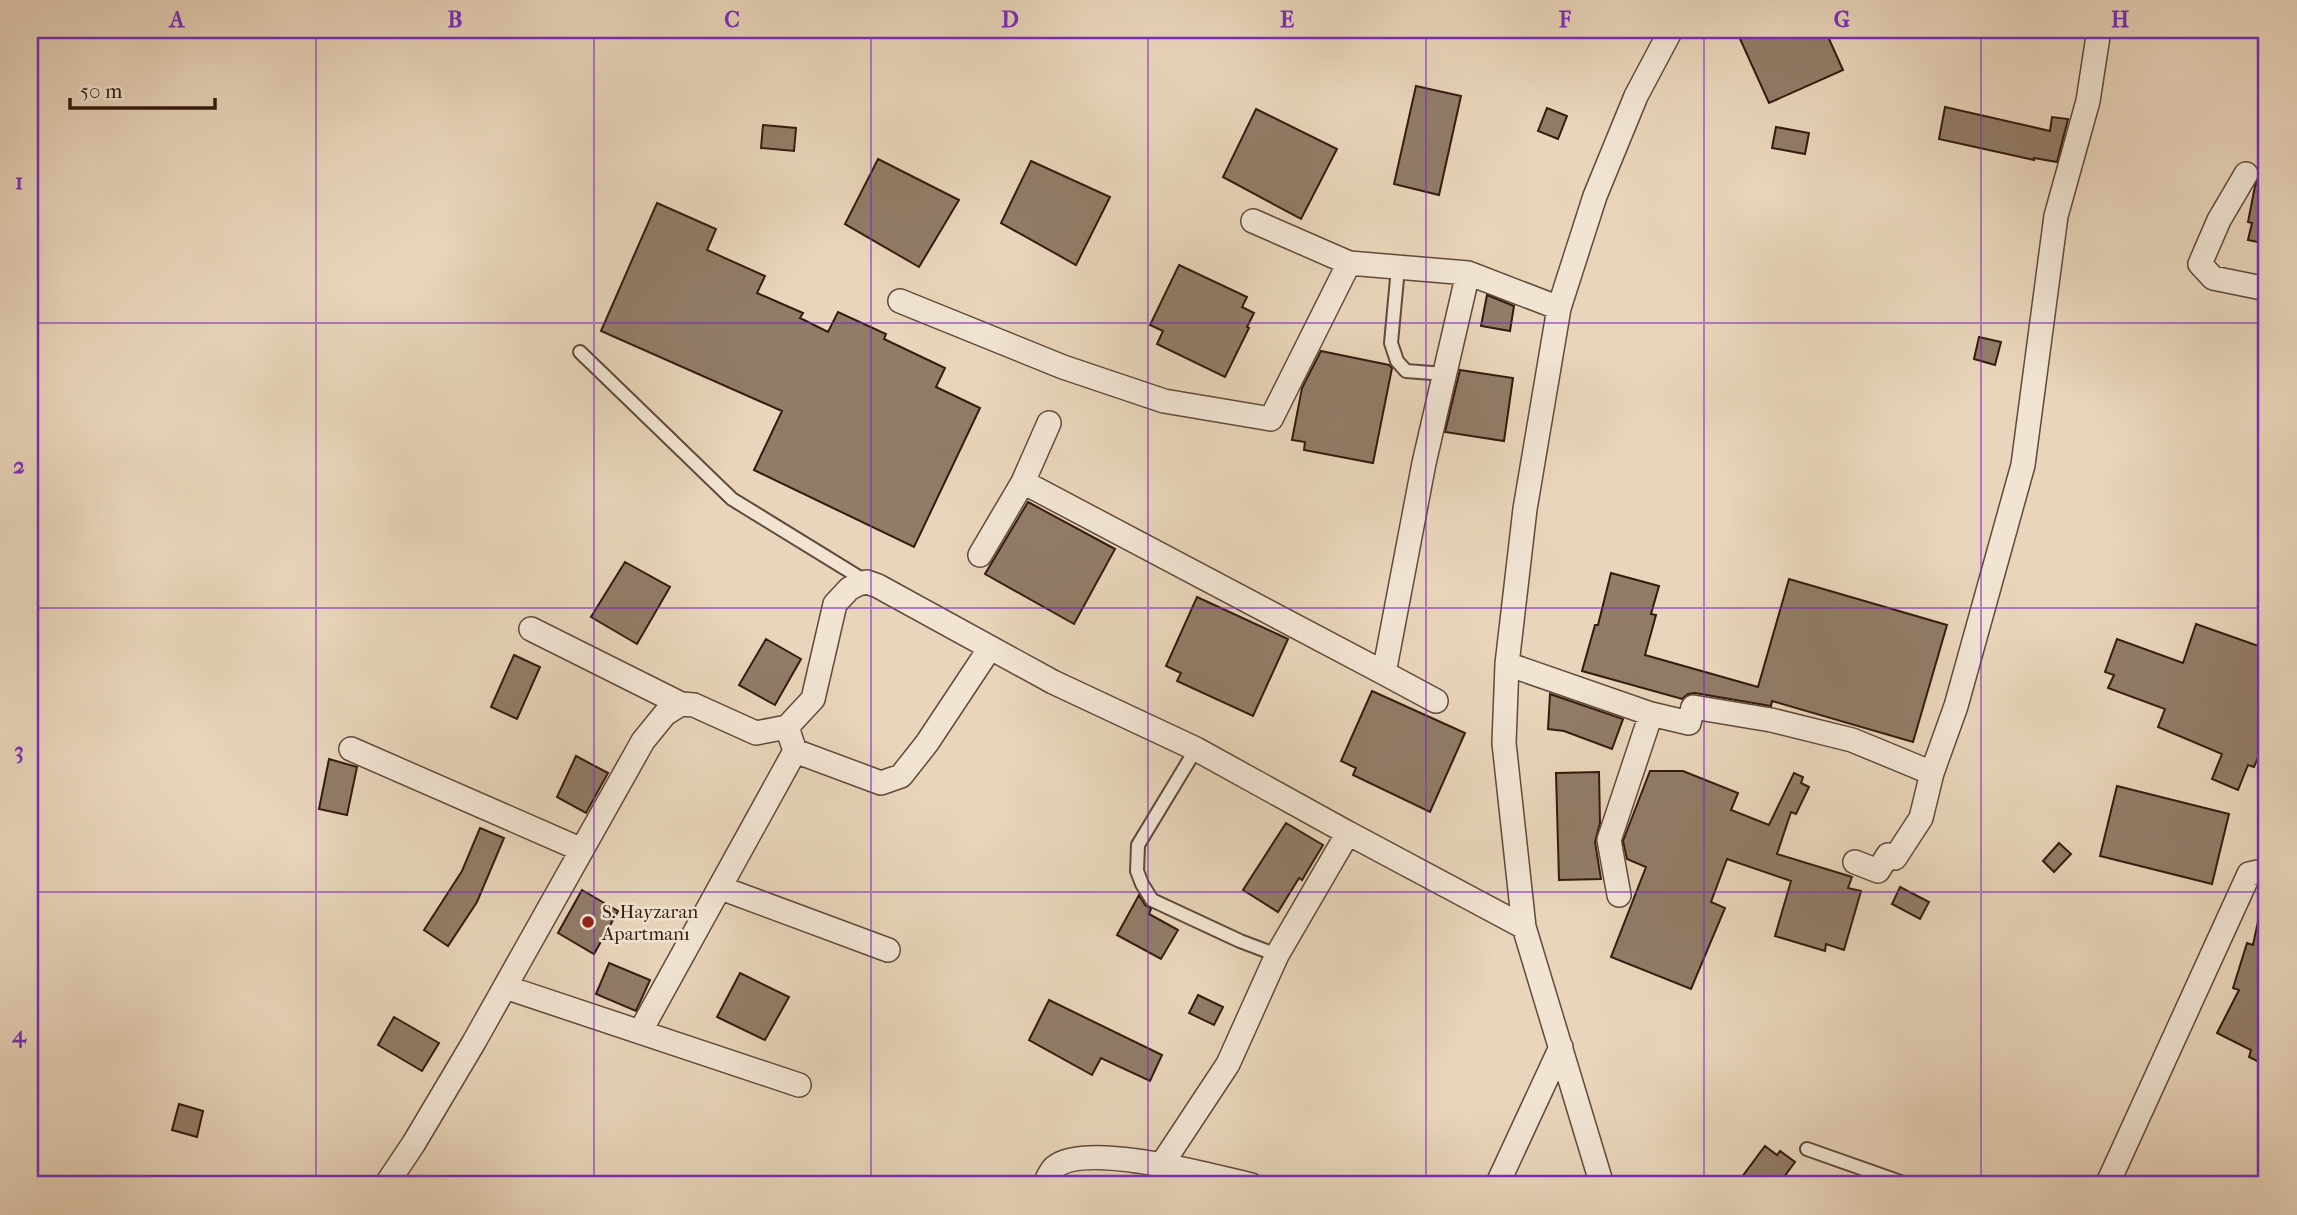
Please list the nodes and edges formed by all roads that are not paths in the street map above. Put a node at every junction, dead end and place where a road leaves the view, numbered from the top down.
1 (1671, 30) edge
2 (2099, 30) edge
3 (2246, 174) dead end
4 (1253, 220) dead end
5 (1349, 263) junction
6 (1398, 268) junction
7 (1468, 274) junction
8 (2267, 289) edge
9 (900, 301) dead end
10 (1559, 308) junction
11 (580, 352) dead end
12 (1445, 374) junction
13 (1049, 423) dead end
14 (1023, 482) junction
15 (980, 555) dead end
16 (867, 582) junction
17 (531, 629) dead end
18 (990, 648) junction
19 (1507, 663) junction
20 (1384, 673) junction
21 (1436, 701) dead end
22 (681, 704) junction
23 (1651, 714) junction
24 (787, 727) junction
25 (351, 749) dead end
26 (1196, 749) junction
27 (796, 751) junction
28 (1932, 773) junction
29 (1348, 833) junction
30 (582, 850) junction
31 (1855, 862) dead end
32 (2267, 870) edge
33 (721, 888) junction
34 (1619, 895) dead end
35 (1524, 927) junction
36 (888, 950) dead end
37 (1277, 955) junction
38 (505, 987) junction
39 (640, 1032) junction
40 (1561, 1047) junction
41 (799, 1085) dead end
42 (1807, 1149) dead end
43 (1162, 1164) junction
44 (386, 1185) edge
45 (1044, 1185) edge
46 (1251, 1185) edge
47 (1497, 1185) edge
48 (1602, 1185) edge
49 (1909, 1185) edge
50 (2107, 1185) edge

1 - 10 street
2 - 28 street
3 - 8 street
4 - 5 street
5 - 6 street
5 - 9 street
6 - 7 street
6 - 12 lane
7 - 10 street
7 - 12 street
10 - 19 street
11 - 16 lane
12 - 20 street
13 - 14 street
14 - 15 street
14 - 20 street
16 - 18 street
16 - 24 street
17 - 22 street
18 - 26 street
18 - 27 street
19 - 23 street
19 - 35 street
20 - 21 street
22 - 24 street
22 - 30 street
23 - 28 street
23 - 34 street
24 - 27 street
25 - 30 street
26 - 29 street
26 - 37 lane
27 - 33 street
28 - 31 street
29 - 35 street
29 - 37 street
30 - 38 street
32 - 50 street
33 - 36 street
33 - 39 street
35 - 40 street
37 - 43 street
38 - 39 street
38 - 44 street
39 - 41 street
40 - 47 street
40 - 48 street
42 - 49 lane
43 - 45 street
43 - 46 street

